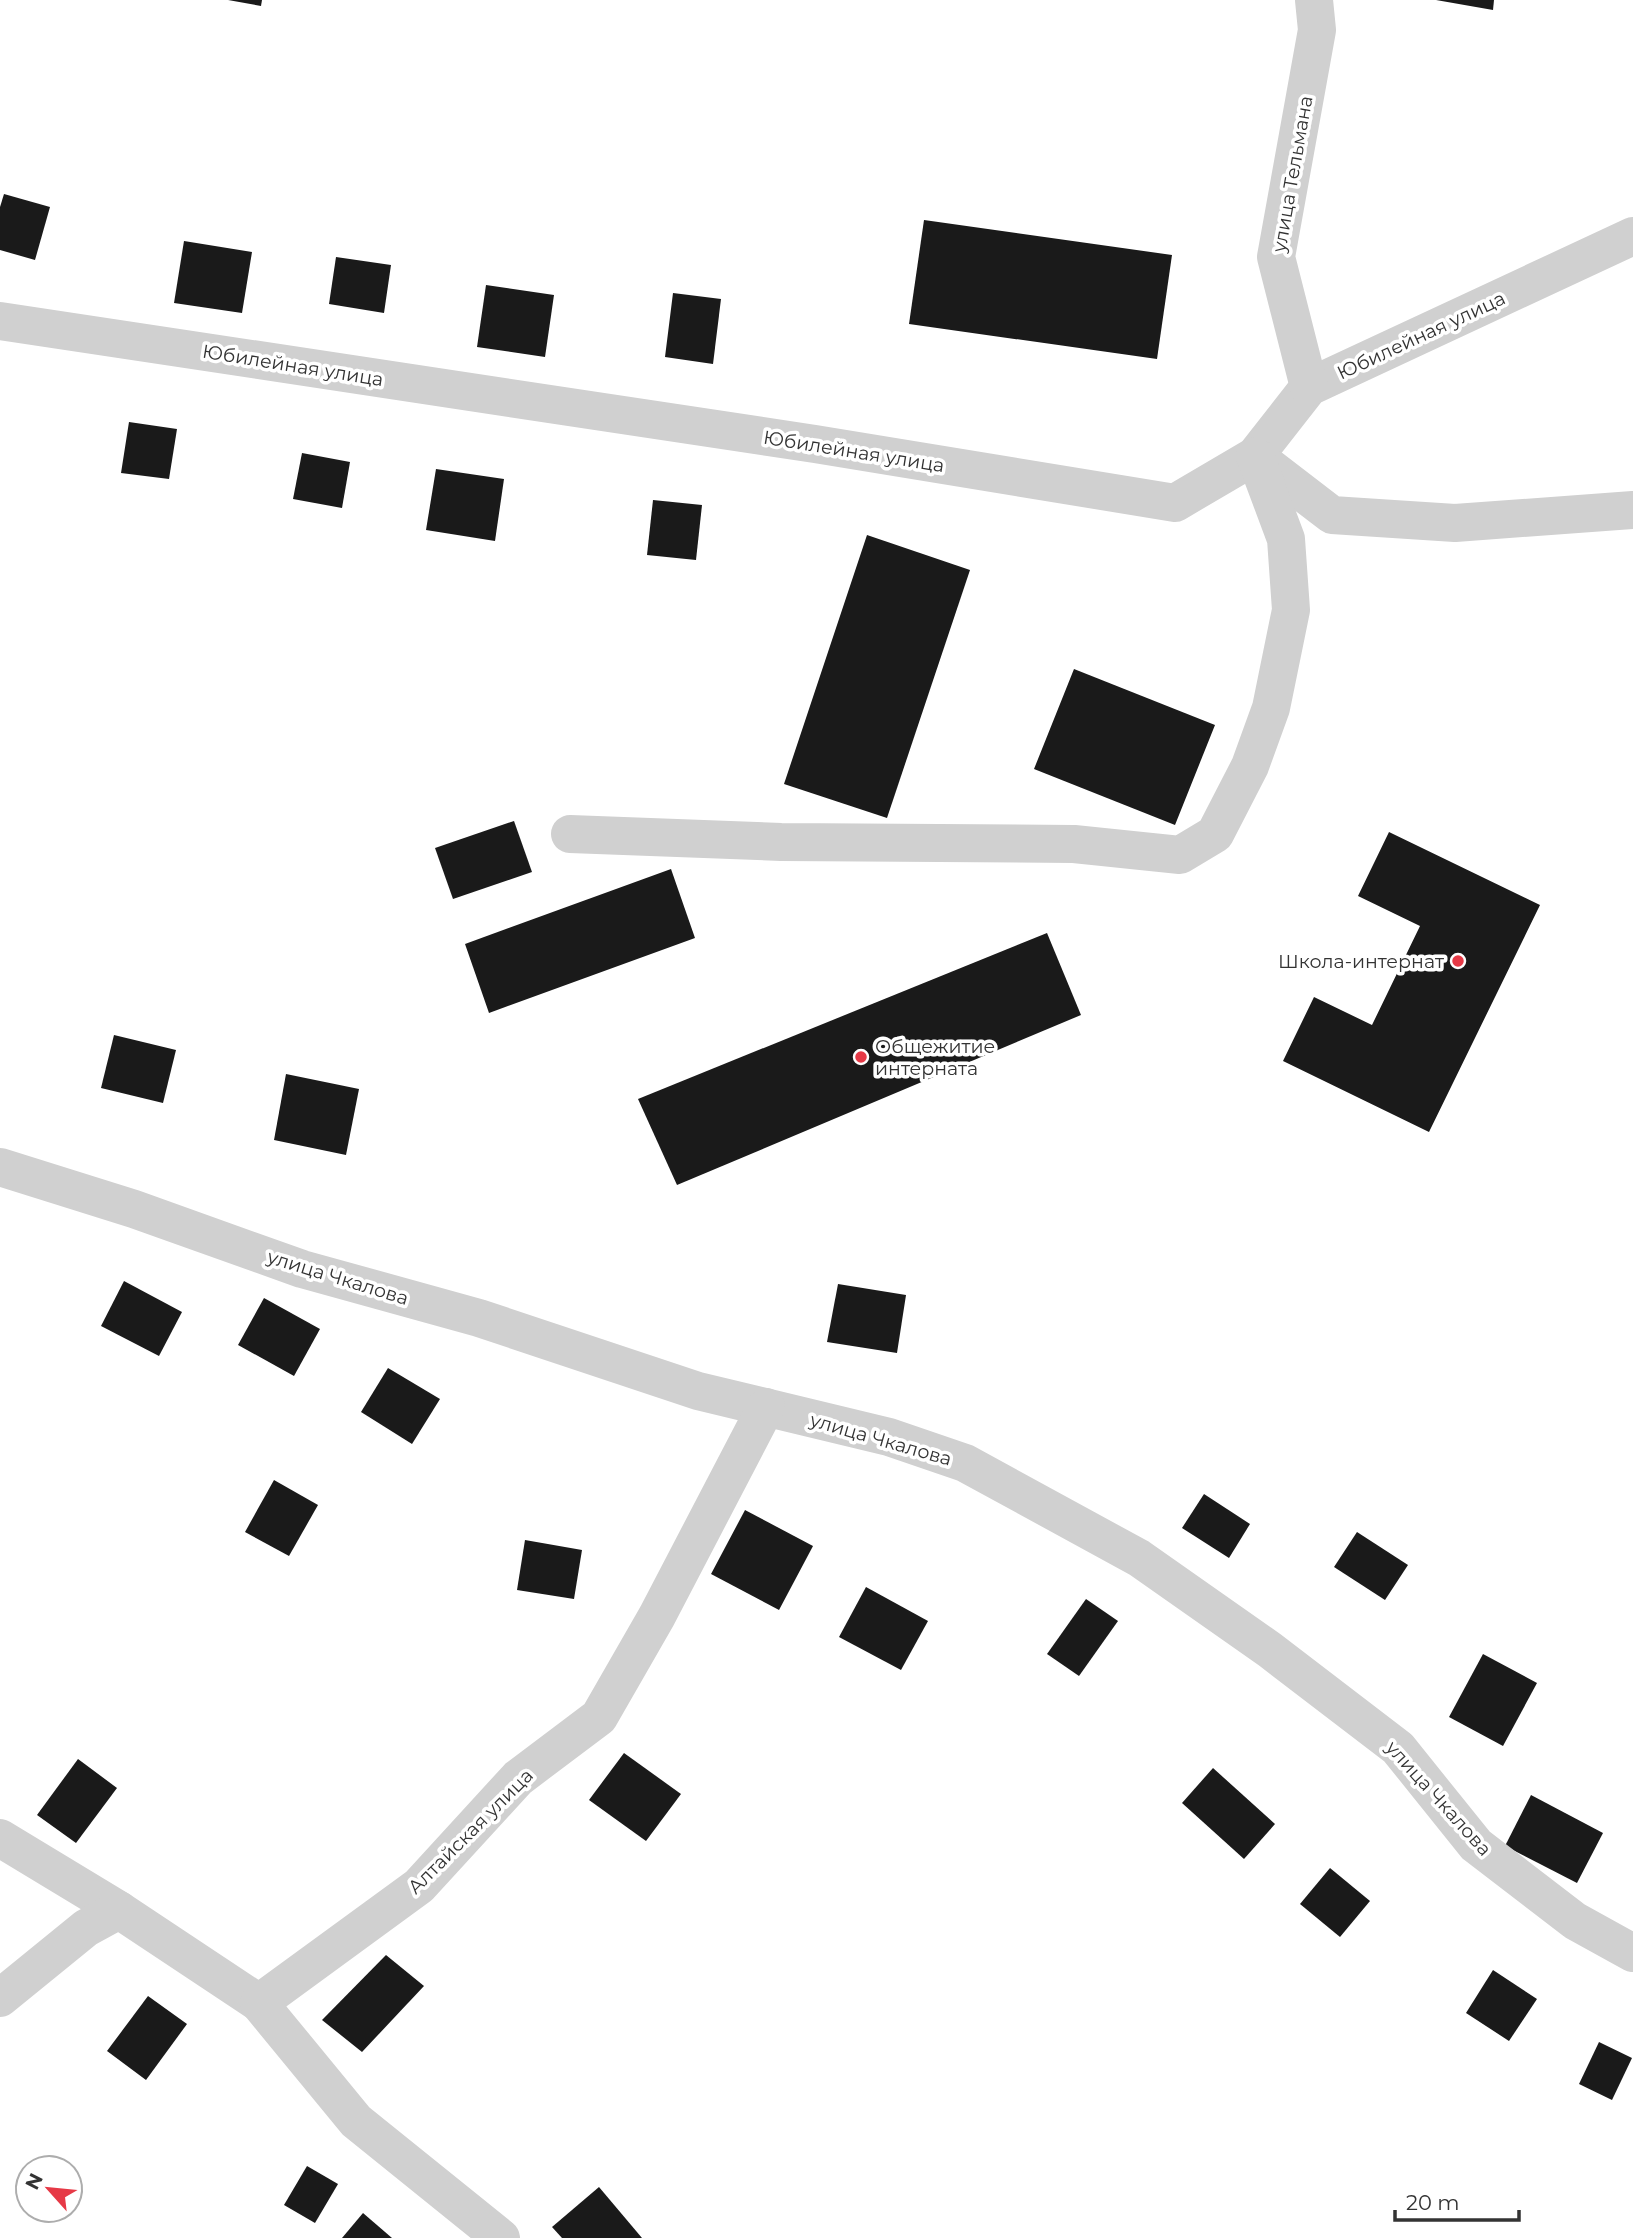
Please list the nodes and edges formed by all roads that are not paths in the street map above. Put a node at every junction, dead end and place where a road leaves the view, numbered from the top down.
1 (1314, 0) edge
2 (1633, 236) edge
3 (0, 321) edge
4 (1309, 387) junction
5 (1255, 456) junction
6 (1633, 510) edge
7 (570, 834) dead end
8 (0, 1167) edge
9 (766, 1407) junction
10 (0, 1838) edge
11 (119, 1910) junction
12 (1633, 1953) edge
13 (0, 1998) edge
14 (259, 2003) junction
15 (501, 2238) edge

1 - 4 street, улица Тельмана
2 - 4 street, Юбилейная улица
3 - 5 street, Юбилейная улица
4 - 5 street, Юбилейная улица
5 - 6 street
5 - 7 street
8 - 9 street, улица Чкалова
9 - 12 street, улица Чкалова
9 - 14 street, Алтайская улица
10 - 11 street
11 - 13 street
11 - 14 street
14 - 15 street

